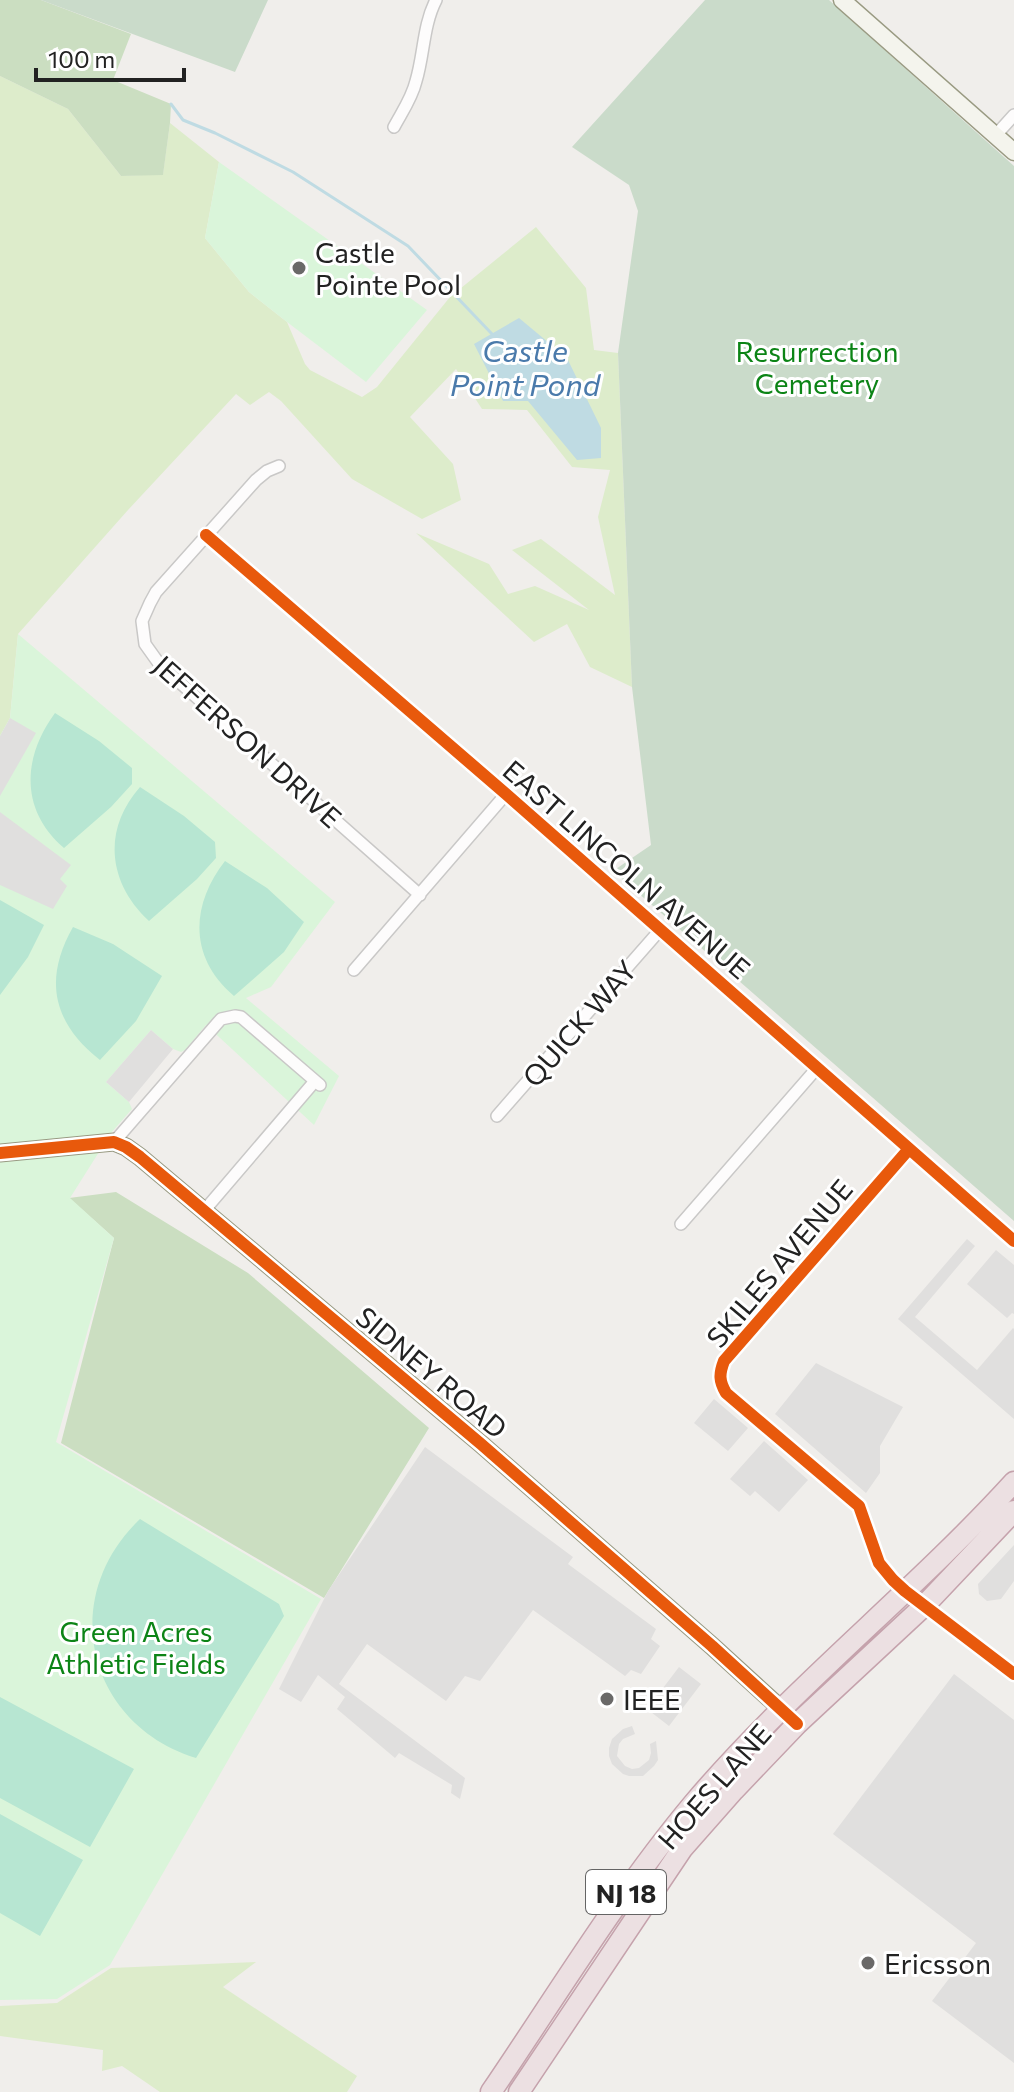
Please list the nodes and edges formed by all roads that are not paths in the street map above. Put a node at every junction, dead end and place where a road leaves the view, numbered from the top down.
1 (436, 0) edge
2 (842, 0) edge
3 (1014, 115) edge
4 (394, 127) dead end
5 (995, 136) junction
6 (1014, 152) edge
7 (279, 466) dead end
8 (206, 535) junction
9 (506, 794) junction
10 (420, 895) junction
11 (660, 930) junction
12 (354, 970) dead end
13 (817, 1068) junction
14 (497, 1116) dead end
15 (114, 1142) junction
16 (909, 1149) junction
17 (0, 1152) edge
18 (203, 1212) junction
19 (681, 1224) dead end
20 (1014, 1241) edge
21 (1014, 1482) edge
22 (1014, 1511) edge
23 (905, 1591) junction
24 (924, 1606) junction
25 (1014, 1674) edge
26 (790, 1717) junction
27 (491, 2092) edge
28 (519, 2092) edge

1 - 4 street
2 - 5 street
3 - 5 street
5 - 6 street
7 - 8 street, JEFFERSON DRIVE
8 - 9 street, EAST LINCOLN AVENUE
8 - 10 street, JEFFERSON DRIVE
9 - 10 street
9 - 11 street, EAST LINCOLN AVENUE
10 - 12 street
11 - 13 street, EAST LINCOLN AVENUE
11 - 14 street, QUICK WAY
13 - 16 street, EAST LINCOLN AVENUE
13 - 19 street
15 - 17 street
15 - 18 street, SIDNEY ROAD
15 - 18 street
16 - 20 street, EAST LINCOLN AVENUE
16 - 23 street, SKILES AVENUE
18 - 26 street, SIDNEY ROAD
21 - 23 highway, HOES LANE / NJ 18
22 - 24 highway, HOES LANE / NJ 18
23 - 24 street, SKILES AVENUE
23 - 26 highway, HOES LANE / NJ 18
24 - 25 street, SKILES AVENUE
24 - 26 highway, HOES LANE / NJ 18
26 - 27 highway, HOES LANE / NJ 18
26 - 28 highway, HOES LANE / NJ 18

